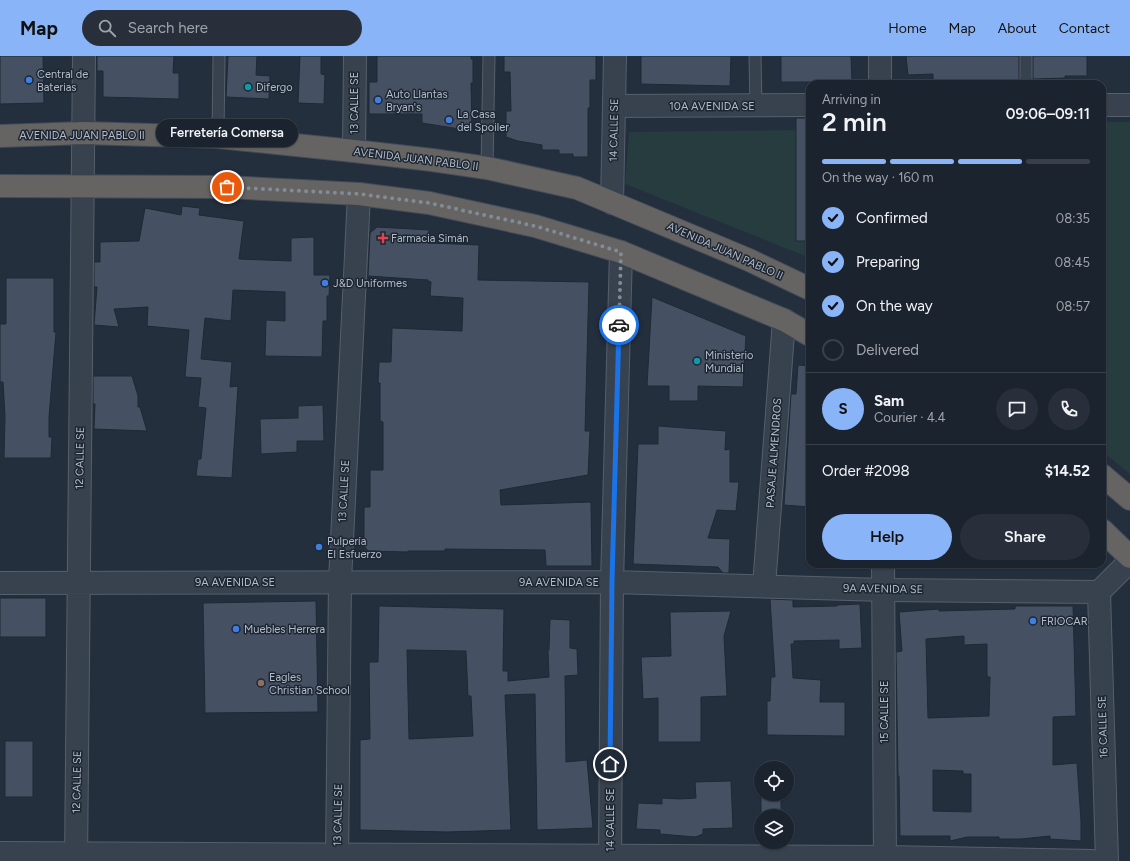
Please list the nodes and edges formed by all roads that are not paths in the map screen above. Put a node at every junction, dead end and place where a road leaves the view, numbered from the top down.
1 (84, 56) edge
2 (219, 56) edge
3 (355, 56) edge
4 (489, 56) edge
5 (615, 56) edge
6 (755, 56) edge
7 (880, 56) edge
8 (1026, 56) edge
9 (880, 80) edge
10 (1026, 80) edge
11 (1106, 105) edge
12 (1130, 105) edge
13 (614, 106) junction
14 (756, 106) junction
15 (806, 106) edge
16 (84, 133) junction
17 (0, 136) edge
18 (218, 137) junction
19 (354, 151) junction
20 (487, 168) junction
21 (0, 186) edge
22 (83, 186) junction
23 (359, 194) junction
24 (612, 203) junction
25 (621, 252) junction
26 (806, 287) edge
27 (784, 320) junction
28 (806, 333) edge
29 (1106, 479) edge
30 (1130, 499) edge
31 (1106, 534) edge
32 (1130, 557) edge
33 (1130, 561) edge
34 (883, 568) edge
35 (340, 581) junction
36 (0, 582) edge
37 (79, 582) junction
38 (612, 582) junction
39 (764, 586) junction
40 (884, 590) junction
41 (1099, 592) junction
42 (0, 853) edge
43 (76, 857) edge
44 (337, 858) edge
45 (610, 858) edge
46 (885, 859) edge
47 (1092, 861) edge
48 (1107, 861) edge

1 - 16 street, 12 CALLE SE
2 - 18 lane
3 - 19 street, 13 CALLE SE
4 - 20 lane
5 - 13 street, 14 CALLE SE
6 - 14 lane
7 - 9 street
8 - 10 lane
11 - 12 street
13 - 14 street, 10A AVENIDA SE
13 - 24 street, 14 CALLE SE
14 - 15 street, 10A AVENIDA SE
16 - 17 highway, AVENIDA JUAN PABLO II
16 - 18 highway, AVENIDA JUAN PABLO II
16 - 22 street, 12 CALLE SE
18 - 19 highway, AVENIDA JUAN PABLO II
19 - 20 highway, AVENIDA JUAN PABLO II
20 - 24 highway, AVENIDA JUAN PABLO II
21 - 22 highway
22 - 23 highway
22 - 37 street, 12 CALLE SE
23 - 25 highway
23 - 35 street, 13 CALLE SE
24 - 26 highway, AVENIDA JUAN PABLO II
25 - 27 highway
25 - 38 street, 14 CALLE SE
27 - 28 highway
27 - 39 street, PASAJE ALMENDROS
29 - 30 highway
31 - 32 highway
33 - 41 street
34 - 40 street, 15 CALLE SE
35 - 37 street, 9A AVENIDA SE
35 - 38 street, 9A AVENIDA SE
35 - 44 street, 13 CALLE SE
36 - 37 street, 9A AVENIDA SE
37 - 43 street, 12 CALLE SE
38 - 39 street, 9A AVENIDA SE
38 - 45 street, 14 CALLE SE
39 - 40 street, 9A AVENIDA SE
40 - 41 street, 9A AVENIDA SE
40 - 46 street, 15 CALLE SE
41 - 48 street, 16 CALLE SE
42 - 43 street
43 - 44 street
44 - 45 street
45 - 46 street
46 - 47 street

